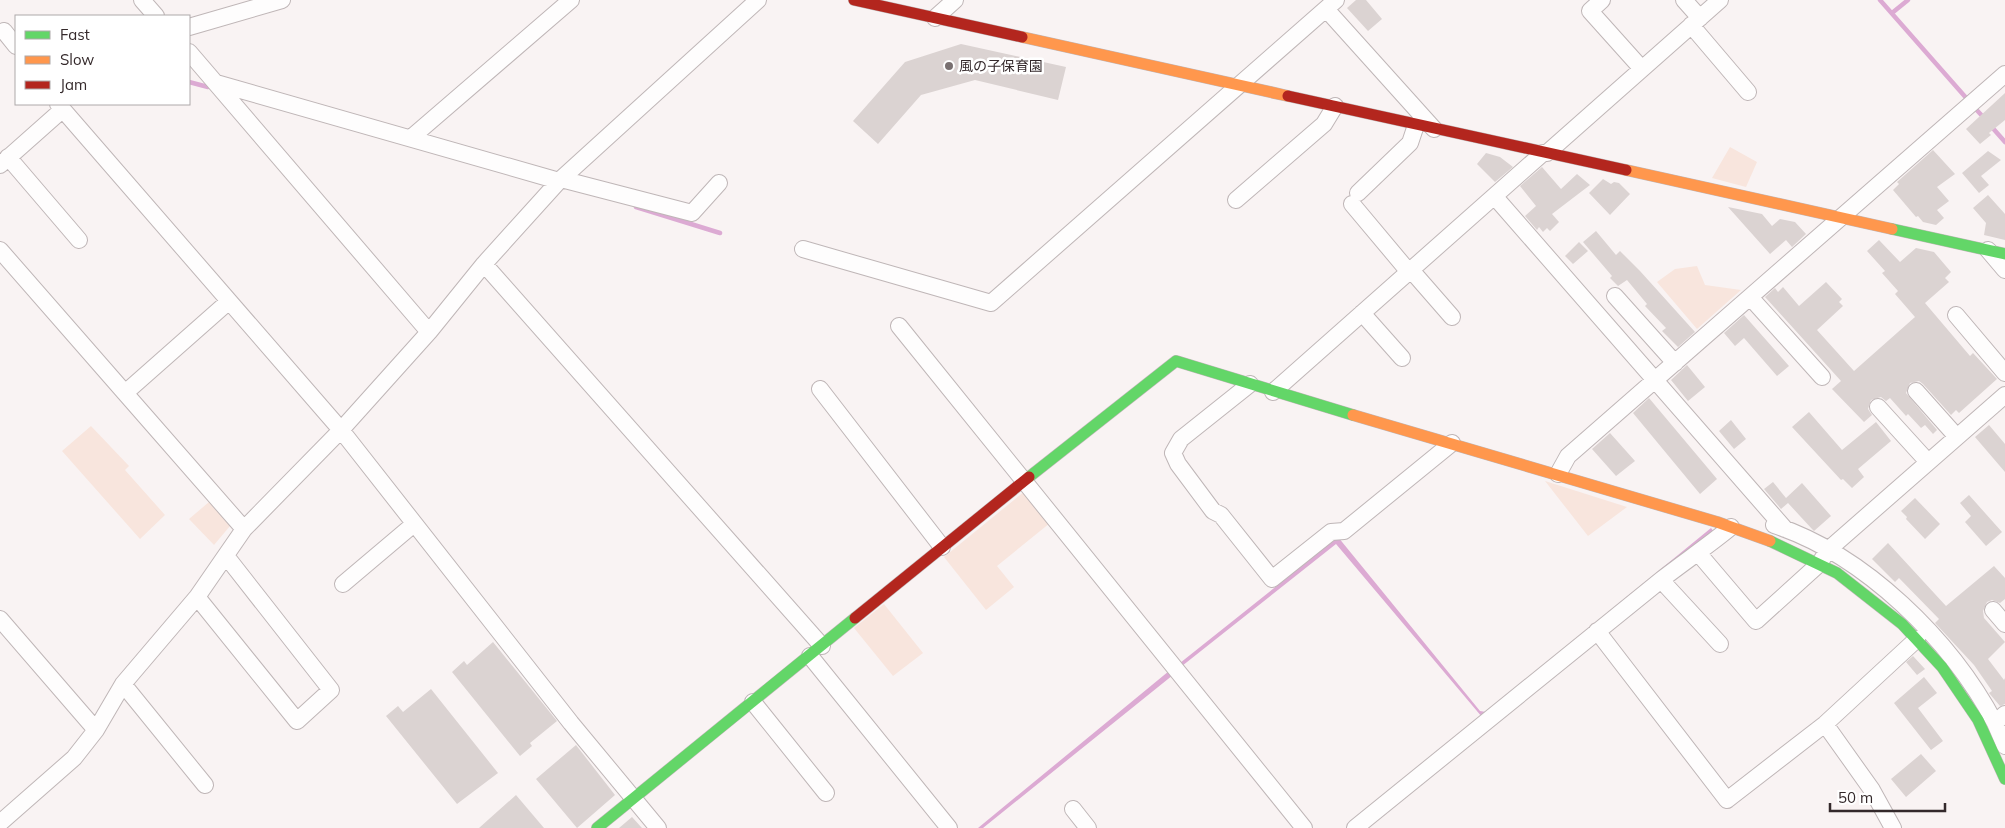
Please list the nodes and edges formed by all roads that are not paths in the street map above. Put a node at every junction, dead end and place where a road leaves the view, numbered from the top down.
1 (142, 0) edge
2 (282, 0) edge
3 (571, 0) edge
4 (758, 0) edge
5 (854, 0) edge
6 (956, 0) edge
7 (1602, 0) edge
8 (1684, 0) edge
9 (1720, 0) edge
10 (1330, 4) edge
11 (155, 15) edge
12 (935, 18) junction
13 (1695, 22) junction
14 (190, 27) edge
15 (7, 31) edge
16 (15, 44) edge
17 (190, 53) edge
18 (1642, 69) junction
19 (2005, 74) edge
20 (216, 83) junction
21 (1240, 84) junction
22 (1748, 92) dead end
23 (1335, 106) junction
24 (60, 107) edge
25 (1416, 125) junction
26 (1434, 129) junction
27 (412, 137) junction
28 (1545, 153) junction
29 (4, 161) edge
30 (560, 180) junction
31 (719, 183) dead end
32 (1495, 197) junction
33 (1236, 200) dead end
34 (1842, 218) junction
35 (79, 240) dead end
36 (803, 249) dead end
37 (0, 250) edge
38 (1988, 250) junction
39 (2005, 254) edge
40 (484, 264) junction
41 (2005, 270) edge
42 (1410, 271) junction
43 (1615, 296) dead end
44 (1750, 297) junction
45 (228, 302) junction
46 (1362, 313) junction
47 (1956, 315) dead end
48 (1452, 317) dead end
49 (899, 326) dead end
50 (430, 332) junction
51 (1402, 358) dead end
52 (1675, 362) junction
53 (2005, 373) edge
54 (1822, 377) dead end
55 (1655, 380) junction
56 (1250, 384) junction
57 (820, 389) dead end
58 (1916, 391) dead end
59 (1273, 392) junction
60 (126, 393) junction
61 (2005, 395) edge
62 (1878, 407) dead end
63 (342, 430) junction
64 (1956, 437) junction
65 (1452, 443) junction
66 (1928, 462) junction
67 (1558, 474) junction
68 (1024, 481) junction
69 (414, 524) junction
70 (1731, 527) junction
71 (244, 529) junction
72 (1785, 529) junction
73 (1758, 535) junction
74 (942, 548) junction
75 (1699, 554) junction
76 (226, 556) junction
77 (1823, 557) junction
78 (1661, 580) junction
79 (343, 584) dead end
80 (197, 597) junction
81 (1992, 610) dead end
82 (0, 620) edge
83 (2005, 624) edge
84 (1598, 631) junction
85 (1917, 639) junction
86 (1720, 644) dead end
87 (816, 651) junction
88 (123, 684) junction
89 (753, 702) junction
90 (2000, 719) edge
91 (1824, 724) junction
92 (96, 730) junction
93 (2005, 746) edge
94 (2005, 779) edge
95 (205, 784) dead end
96 (826, 793) dead end
97 (633, 798) junction
98 (1073, 810) dead end
99 (0, 823) edge
100 (597, 828) edge
101 (658, 828) edge
102 (949, 828) edge
103 (1088, 828) edge
104 (1304, 828) edge
105 (1355, 828) edge
106 (1893, 828) edge

1 - 11 street
2 - 14 street
3 - 27 street
4 - 30 street
5 - 12 street
6 - 12 street
7 - 18 street
8 - 13 street
9 - 13 street
10 - 21 street
10 - 26 street
12 - 21 street
13 - 18 street
13 - 22 street
15 - 16 street
17 - 20 street
18 - 28 street
19 - 34 street
20 - 27 street
20 - 50 street
21 - 23 street
21 - 36 street
23 - 25 street
23 - 33 street
24 - 29 street
24 - 45 street
25 - 26 street
25 - 42 street
26 - 28 street
27 - 30 street
28 - 32 street
28 - 34 street
29 - 35 street
30 - 31 street
30 - 40 street
32 - 42 street
32 - 55 street
34 - 38 street
34 - 44 street
37 - 60 street
38 - 39 street
38 - 41 street
40 - 50 street
40 - 87 street
42 - 46 street
42 - 48 street
43 - 52 street
44 - 52 street
44 - 54 street
45 - 60 street
45 - 63 street
46 - 51 street
46 - 59 street
47 - 53 street
49 - 68 street
50 - 63 street
52 - 55 street
55 - 67 street
55 - 72 street
56 - 59 street
56 - 65 street
56 - 68 street
57 - 74 street
58 - 64 street
59 - 65 street
60 - 71 street
61 - 64 street
62 - 66 street
63 - 69 street
63 - 71 street
64 - 66 street
65 - 67 street
66 - 77 street
67 - 70 street
68 - 74 street
68 - 104 street
69 - 79 street
69 - 97 street
70 - 73 street
70 - 75 street
71 - 76 street
72 - 73 street
72 - 77 street
73 - 77 street
74 - 87 street
75 - 77 street
75 - 78 street
76 - 80 street
76 - 80 street
77 - 85 street
77 - 90 street
78 - 84 street
78 - 86 street
80 - 88 street
81 - 83 street
82 - 92 street
84 - 91 street
84 - 105 street
85 - 91 street
85 - 94 street
87 - 89 street
87 - 102 street
88 - 92 street
88 - 95 street
89 - 96 street
89 - 97 street
90 - 93 street
91 - 106 street
92 - 99 street
97 - 100 street
97 - 101 street
98 - 103 street

